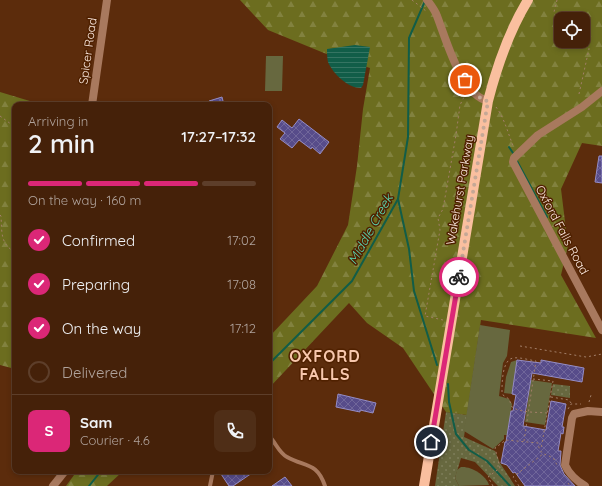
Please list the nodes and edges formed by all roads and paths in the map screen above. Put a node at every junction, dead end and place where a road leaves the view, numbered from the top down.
1 (107, 0) edge
2 (412, 0) edge
3 (427, 0) edge
4 (528, 0) edge
5 (558, 0) edge
6 (427, 12) dead end
7 (554, 12) edge
8 (589, 48) edge
9 (470, 89) junction
10 (602, 91) edge
11 (579, 94) dead end
12 (488, 101) junction
13 (92, 102) edge
14 (0, 116) edge
15 (12, 126) edge
16 (518, 154) junction
17 (0, 215) edge
18 (12, 250) edge
19 (451, 321) junction
20 (602, 330) edge
21 (520, 346) dead end
22 (602, 354) edge
23 (533, 378) junction
24 (591, 395) dead end
25 (550, 397) junction
26 (571, 404) dead end
27 (589, 405) dead end
28 (528, 411) junction
29 (602, 412) edge
30 (547, 413) junction
31 (272, 440) edge
32 (524, 441) junction
33 (540, 450) junction
34 (543, 454) junction
35 (559, 467) dead end
36 (63, 474) edge
37 (212, 474) edge
38 (568, 482) dead end
39 (53, 486) edge
40 (210, 486) edge
41 (325, 486) edge
42 (424, 486) edge
43 (493, 486) edge
44 (519, 486) edge
45 (570, 486) edge
46 (585, 486) edge

1 - 13 street, Spicer Road
2 - 6 path
3 - 9 street
4 - 12 main road, Wakehurst Parkway
5 - 7 path
8 - 11 path
9 - 12 street
9 - 19 path
10 - 16 street
12 - 16 path
12 - 19 main road, Wakehurst Parkway
14 - 15 path
16 - 20 street, Oxford Falls Road
17 - 18 path
19 - 42 main road, Wakehurst Parkway
21 - 22 path
23 - 25 path
23 - 28 path
23 - 28 path
24 - 27 path
25 - 26 path
25 - 30 path
28 - 30 path
28 - 32 path
29 - 46 street
30 - 33 path
31 - 41 lane
32 - 33 path
32 - 43 path
33 - 34 path
34 - 35 path
34 - 44 path
36 - 39 street
37 - 40 lane
38 - 45 path

